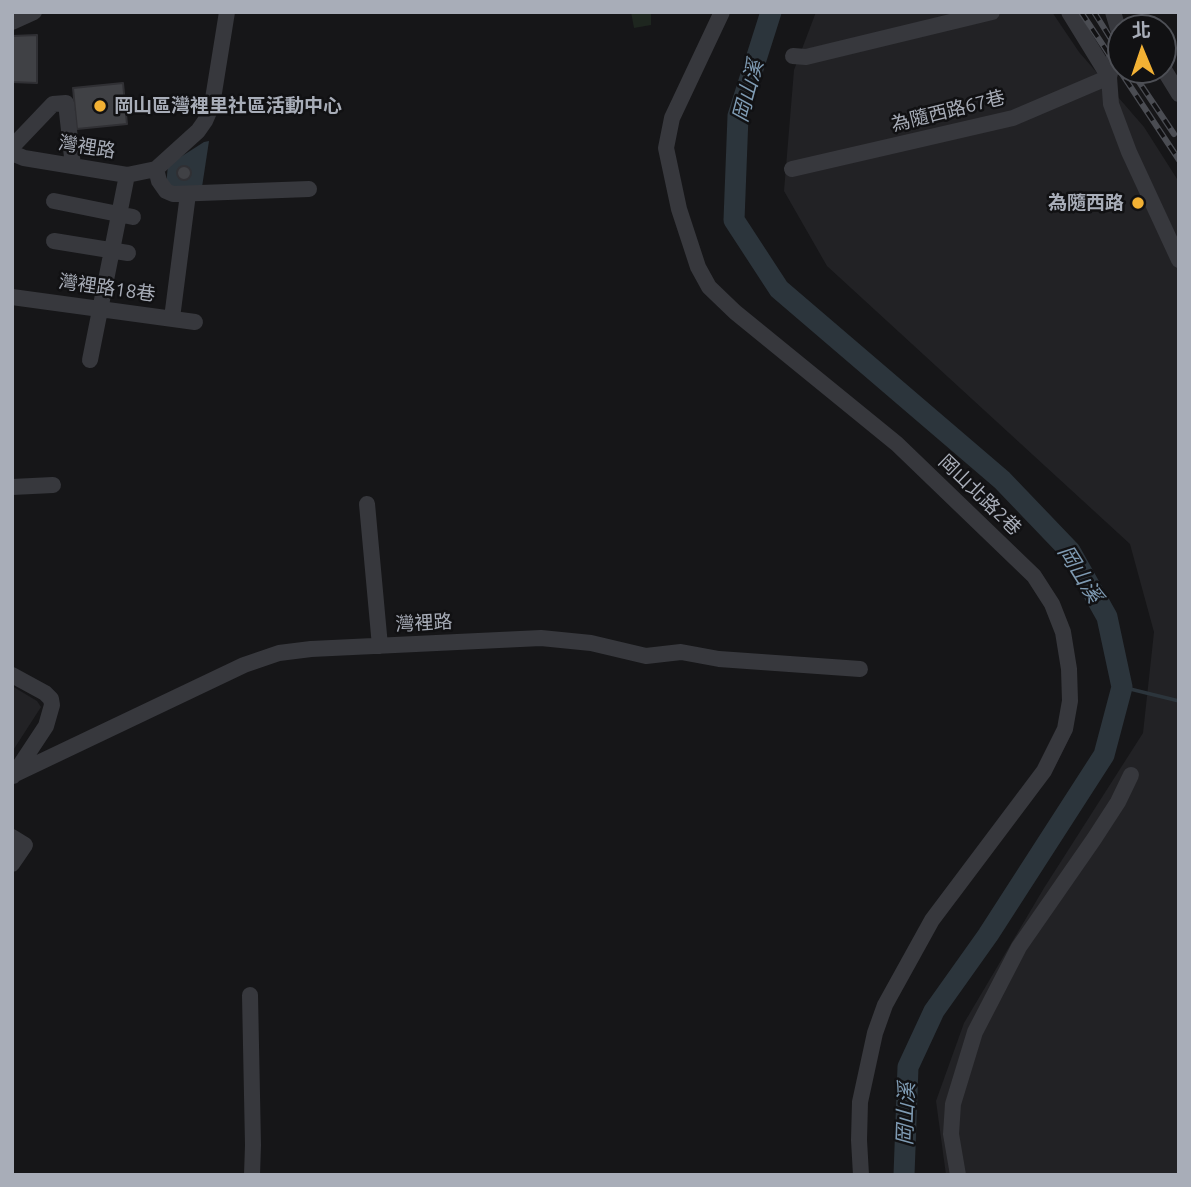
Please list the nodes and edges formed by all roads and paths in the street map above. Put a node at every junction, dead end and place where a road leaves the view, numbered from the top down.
1 (34, 12) edge
2 (227, 12) edge
3 (722, 12) edge
4 (992, 12) edge
5 (1069, 12) edge
6 (12, 22) edge
7 (793, 56) dead end
8 (1107, 74) edge
9 (1107, 78) edge
10 (1110, 84) edge
11 (12, 147) edge
12 (12, 153) edge
13 (73, 166) junction
14 (156, 169) junction
15 (792, 169) dead end
16 (127, 175) junction
17 (309, 190) dead end
18 (187, 194) junction
19 (54, 201) dead end
20 (126, 216) junction
21 (54, 241) dead end
22 (111, 251) junction
23 (128, 253) dead end
24 (1179, 260) edge
25 (12, 296) edge
26 (100, 309) junction
27 (172, 318) junction
28 (195, 322) dead end
29 (90, 360) dead end
30 (53, 485) dead end
31 (12, 487) edge
32 (367, 504) dead end
33 (380, 646) junction
34 (860, 669) dead end
35 (12, 675) edge
36 (1130, 775) dead end
37 (13, 776) edge
38 (12, 837) edge
39 (12, 864) edge
40 (250, 995) dead end
41 (252, 1175) edge
42 (861, 1175) edge
43 (958, 1175) edge

1 - 6 street
2 - 14 street
3 - 42 street, 岡山北路2巷
4 - 7 street
5 - 8 street
9 - 15 street, 為隨西路67巷
10 - 24 street
11 - 13 street
12 - 13 street, 灣裡路
13 - 16 street, 灣裡路
14 - 16 street, 灣裡路
14 - 18 street
16 - 20 street
17 - 18 street
18 - 27 street
19 - 20 street
20 - 22 street
21 - 22 street
22 - 23 street
22 - 26 street
25 - 26 street, 灣裡路18巷
26 - 27 street, 灣裡路18巷
26 - 29 street
27 - 28 street, 灣裡路18巷
30 - 31 street
32 - 33 street
33 - 34 street, 灣裡路
33 - 37 street, 灣裡路
35 - 37 street, 灣裡路
36 - 43 street
38 - 39 street
40 - 41 street

